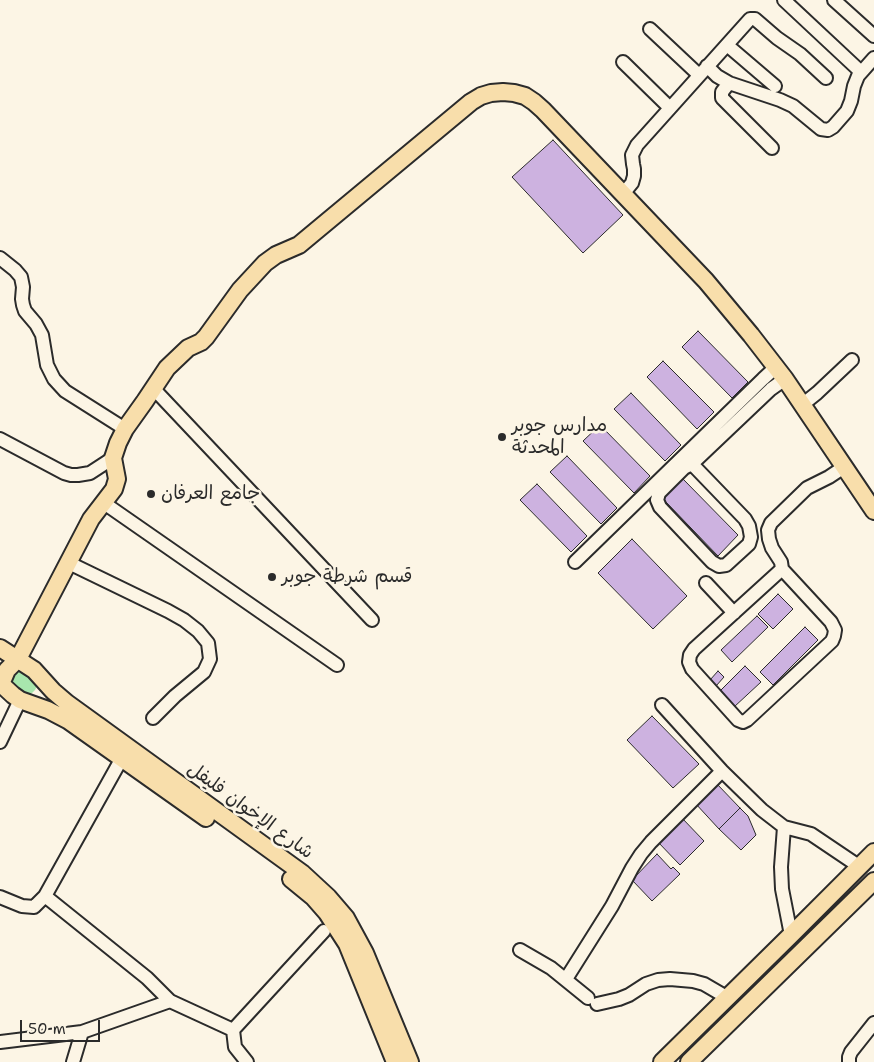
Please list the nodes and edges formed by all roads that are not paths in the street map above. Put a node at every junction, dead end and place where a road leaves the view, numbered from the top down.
1 (784, 0) edge
2 (834, 0) edge
3 (650, 29) dead end
4 (874, 36) edge
5 (727, 45) junction
6 (874, 58) edge
7 (623, 62) dead end
8 (703, 71) junction
9 (861, 72) junction
10 (826, 78) dead end
11 (729, 83) junction
12 (774, 86) dead end
13 (670, 108) junction
14 (772, 148) dead end
15 (623, 194) junction
16 (0, 258) edge
17 (852, 360) dead end
18 (781, 373) junction
19 (153, 388) junction
20 (802, 405) junction
21 (125, 429) junction
22 (0, 439) edge
23 (113, 458) junction
24 (692, 464) junction
25 (844, 467) junction
26 (104, 503) junction
27 (874, 511) edge
28 (575, 562) dead end
29 (69, 563) junction
30 (782, 568) junction
31 (706, 583) dead end
32 (734, 613) junction
33 (372, 620) dead end
34 (0, 648) edge
35 (18, 659) junction
36 (338, 665) dead end
37 (0, 683) edge
38 (48, 685) junction
39 (24, 702) junction
40 (662, 705) dead end
41 (153, 718) dead end
42 (4, 720) edge
43 (0, 742) edge
44 (122, 758) junction
45 (722, 771) junction
46 (187, 798) junction
47 (784, 827) junction
48 (874, 852) edge
49 (860, 867) junction
50 (874, 882) edge
51 (45, 896) junction
52 (0, 897) edge
53 (324, 931) dead end
54 (791, 935) junction
55 (352, 942) junction
56 (520, 950) dead end
57 (566, 979) junction
58 (728, 998) junction
59 (170, 1001) junction
60 (874, 1023) edge
61 (234, 1030) junction
62 (82, 1032) junction
63 (0, 1042) edge
64 (73, 1062) edge
65 (247, 1062) edge
66 (395, 1062) edge
67 (410, 1062) edge
68 (662, 1062) edge
69 (689, 1062) edge
70 (849, 1062) edge

1 - 9 street
2 - 4 street
3 - 8 street
5 - 8 street
5 - 10 street
5 - 12 street
6 - 9 street
7 - 13 street
8 - 11 street
8 - 13 street
9 - 11 street
11 - 14 street
13 - 15 street
15 - 18 main road
15 - 19 main road
16 - 21 street
17 - 20 street
18 - 20 main road
18 - 24 street
18 - 28 street
19 - 21 main road
19 - 33 street
20 - 25 main road
21 - 23 main road
22 - 23 street
23 - 26 main road
24 - 24 street
25 - 27 main road
25 - 30 street
26 - 29 main road
26 - 36 street
29 - 35 main road
29 - 41 street
30 - 32 street
30 - 32 street
31 - 32 street
34 - 35 main road, شارع الإخوان فليفل
35 - 37 main road
35 - 38 main road, شارع الإخوان فليفل
37 - 39 main road, شارع الإخوان فليفل
38 - 39 main road
38 - 46 main road, شارع الإخوان فليفل
39 - 42 street
39 - 44 main road, شارع الإخوان فليفل
40 - 45 street
42 - 43 street
44 - 46 main road, شارع الإخوان فليفل
44 - 51 street
45 - 47 street
45 - 57 street
46 - 55 main road, شارع الإخوان فليفل
47 - 49 street
47 - 54 street
48 - 49 main road
49 - 54 main road
50 - 69 main road
51 - 52 street
51 - 59 street
53 - 61 street
54 - 58 main road
55 - 66 main road, شارع الإخوان فليفل
55 - 67 main road, شارع الإخوان فليفل
56 - 57 street
57 - 58 street
58 - 68 main road
59 - 61 street
59 - 62 street
60 - 70 street
61 - 65 street
62 - 63 street
62 - 64 street

